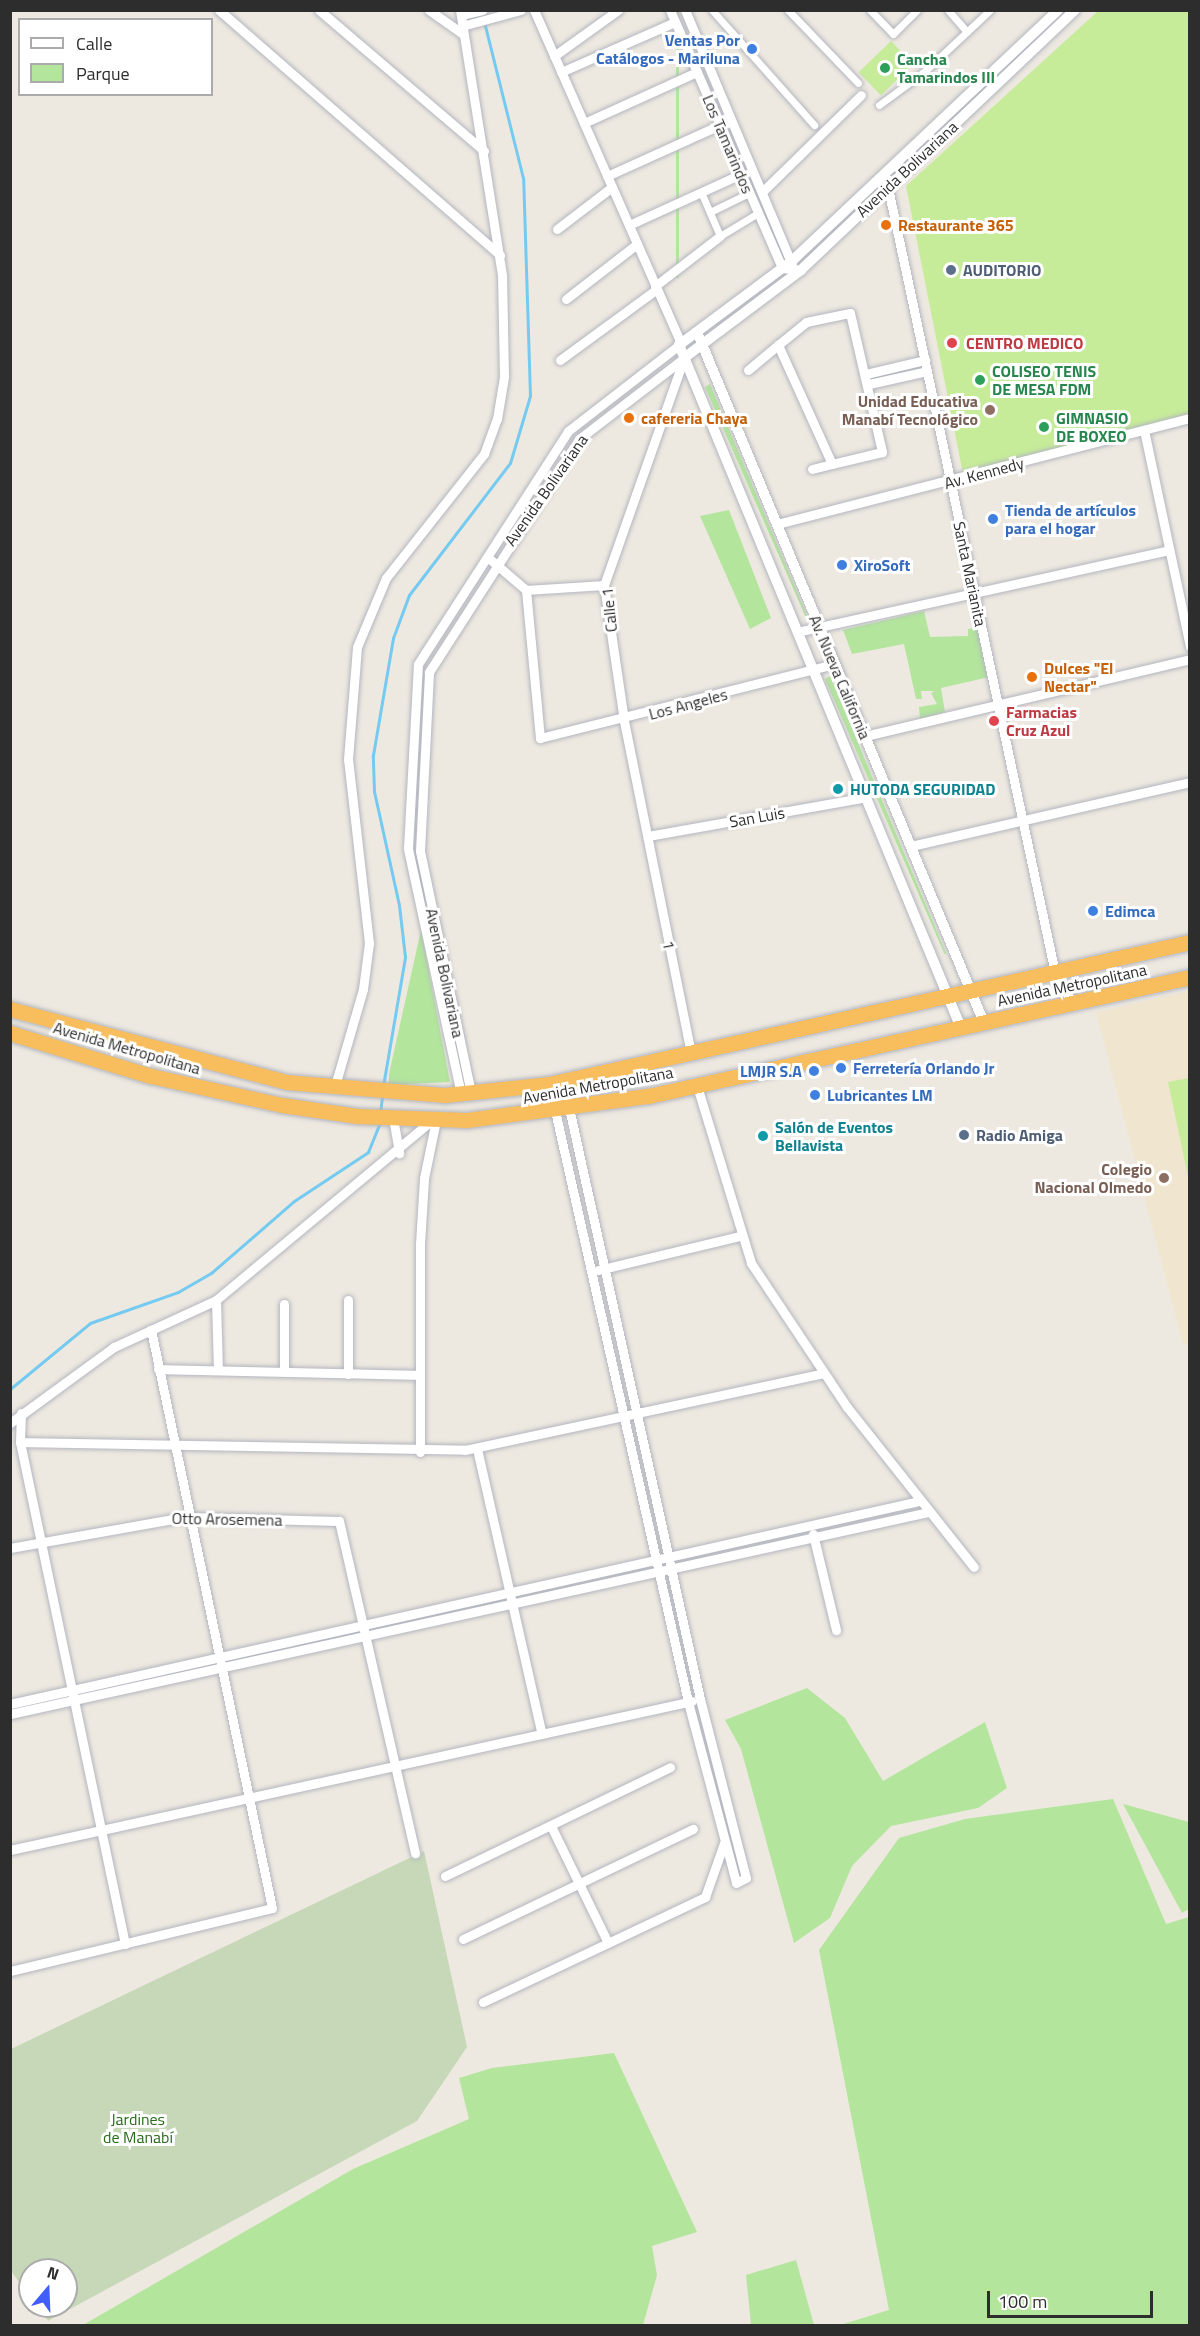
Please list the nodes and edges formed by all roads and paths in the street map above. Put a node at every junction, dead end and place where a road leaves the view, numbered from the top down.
1 (219, 10) edge
2 (319, 10) edge
3 (429, 10) edge
4 (482, 10) edge
5 (521, 10) edge
6 (534, 10) edge
7 (618, 10) edge
8 (670, 10) edge
9 (685, 10) edge
10 (712, 10) edge
11 (788, 10) edge
12 (870, 10) edge
13 (917, 10) edge
14 (948, 10) edge
15 (990, 10) edge
16 (1058, 10) edge
17 (1075, 10) edge
18 (460, 13) edge
19 (675, 22) junction
20 (463, 30) junction
21 (968, 32) junction
22 (554, 56) junction
23 (561, 72) junction
24 (697, 72) junction
25 (858, 83) dead end
26 (861, 95) dead end
27 (879, 105) dead end
28 (584, 123) junction
29 (720, 125) junction
30 (814, 125) dead end
31 (484, 151) junction
32 (741, 174) junction
33 (885, 174) junction
34 (607, 176) junction
35 (612, 187) junction
36 (888, 188) junction
37 (763, 191) junction
38 (701, 192) junction
39 (749, 193) junction
40 (710, 212) junction
41 (758, 213) junction
42 (629, 225) junction
43 (557, 229) dead end
44 (720, 236) junction
45 (637, 244) junction
46 (500, 255) junction
47 (791, 269) junction
48 (656, 287) junction
49 (566, 299) dead end
50 (697, 332) junction
51 (702, 344) junction
52 (680, 345) junction
53 (778, 345) junction
54 (684, 358) junction
55 (560, 360) dead end
56 (925, 360) junction
57 (748, 370) dead end
58 (927, 371) junction
59 (866, 374) junction
60 (869, 384) junction
61 (1190, 418) edge
62 (1144, 430) junction
63 (832, 464) junction
64 (812, 469) dead end
65 (951, 482) junction
66 (777, 524) junction
67 (1169, 550) junction
68 (485, 555) junction
69 (495, 564) junction
70 (604, 585) junction
71 (526, 590) junction
72 (974, 592) junction
73 (820, 627) junction
74 (797, 632) junction
75 (1190, 646) edge
76 (1190, 658) edge
77 (835, 664) junction
78 (813, 670) junction
79 (998, 706) junction
80 (624, 721) junction
81 (865, 736) junction
82 (1190, 782) edge
83 (866, 797) junction
84 (1023, 821) junction
85 (648, 836) junction
86 (911, 846) junction
87 (1190, 942) edge
88 (1055, 973) junction
89 (1190, 977) edge
90 (972, 993) junction
91 (950, 999) junction
92 (1073, 1004) junction
93 (16, 1011) edge
94 (984, 1023) junction
95 (961, 1028) junction
96 (13, 1034) edge
97 (691, 1053) junction
98 (556, 1083) junction
99 (697, 1086) junction
100 (334, 1089) junction
101 (466, 1093) junction
102 (561, 1111) junction
103 (391, 1118) junction
104 (434, 1120) junction
105 (399, 1153) junction
106 (740, 1236) junction
107 (603, 1269) junction
108 (589, 1272) junction
109 (216, 1300) junction
110 (348, 1300) dead end
111 (284, 1304) dead end
112 (150, 1330) junction
113 (158, 1369) junction
114 (218, 1370) junction
115 (284, 1371) junction
116 (823, 1373) junction
117 (348, 1374) junction
118 (419, 1375) junction
119 (21, 1413) junction
120 (636, 1416) junction
121 (622, 1418) junction
122 (10, 1423) edge
123 (20, 1442) junction
124 (173, 1444) junction
125 (477, 1449) junction
126 (420, 1452) junction
127 (919, 1501) junction
128 (929, 1512) junction
129 (187, 1518) junction
130 (810, 1526) junction
131 (814, 1538) junction
132 (41, 1542) junction
133 (10, 1548) edge
134 (668, 1559) junction
135 (656, 1562) junction
136 (974, 1568) dead end
137 (671, 1571) junction
138 (659, 1574) junction
139 (509, 1593) junction
140 (511, 1604) junction
141 (362, 1625) junction
142 (836, 1630) dead end
143 (365, 1636) junction
144 (217, 1656) junction
145 (219, 1667) junction
146 (72, 1689) junction
147 (74, 1700) junction
148 (700, 1700) junction
149 (688, 1702) junction
150 (10, 1704) edge
151 (10, 1714) edge
152 (542, 1734) junction
153 (394, 1765) junction
154 (670, 1767) dead end
155 (247, 1796) junction
156 (550, 1826) junction
157 (101, 1829) junction
158 (693, 1829) dead end
159 (724, 1843) junction
160 (10, 1850) edge
161 (415, 1853) dead end
162 (445, 1876) dead end
163 (579, 1884) junction
164 (463, 1939) dead end
165 (608, 1943) junction
166 (125, 1944) junction
167 (10, 1971) edge
168 (483, 2002) dead end

1 - 46 street
2 - 31 street
3 - 20 street
4 - 18 street
5 - 20 street
6 - 22 street
7 - 22 street
8 - 19 street, Los Tamarindos
9 - 37 street, Los Tamarindos
10 - 30 street
11 - 25 street
12 - 13 street
14 - 21 street
15 - 21 street
16 - 33 street, Avenida Bolivariana
17 - 36 street, Avenida Bolivariana
18 - 20 street
19 - 23 street
19 - 24 street, Los Tamarindos
20 - 31 street
21 - 27 street
22 - 23 street
23 - 28 street
24 - 28 street
24 - 29 street, Los Tamarindos
26 - 37 street
28 - 34 street
29 - 32 street, Los Tamarindos
29 - 34 street
31 - 46 street
32 - 38 street
32 - 39 street, Los Tamarindos
33 - 36 street, Santa Marianita
33 - 47 street, Avenida Bolivariana
34 - 35 street
35 - 42 street
35 - 43 street
36 - 47 street, Avenida Bolivariana
36 - 56 street, Santa Marianita
37 - 47 street, Los Tamarindos
38 - 40 street
38 - 42 street
39 - 40 street
39 - 41 street, Los Tamarindos
40 - 44 street
41 - 44 street
41 - 47 street, Los Tamarindos
42 - 45 street
44 - 48 street
45 - 48 street
45 - 49 street
46 - 100 street
47 - 50 street, Avenida Bolivariana
47 - 51 street, Avenida Bolivariana
48 - 52 street
48 - 55 street
50 - 51 street, Av. Nueva California
50 - 52 street, Avenida Bolivariana
51 - 54 street, Avenida Bolivariana
51 - 66 street, Av. Nueva California
52 - 54 street, Av. Nueva California
52 - 68 street, Avenida Bolivariana
53 - 57 street
53 - 59 street
53 - 63 street
54 - 69 street, Avenida Bolivariana
54 - 70 street, Calle 1
54 - 74 street, Av. Nueva California
56 - 58 street, Santa Marianita
56 - 59 street
58 - 60 street
58 - 65 street, Santa Marianita
59 - 60 street
60 - 63 street
61 - 62 street, Av. Kennedy
62 - 65 street, Av. Kennedy
62 - 67 street
63 - 64 street
65 - 66 street, Av. Kennedy
65 - 72 street, Santa Marianita
66 - 73 street, Av. Nueva California
67 - 72 street
67 - 75 street
68 - 69 street
68 - 101 street, Avenida Bolivariana
69 - 71 street
69 - 101 street, Avenida Bolivariana
70 - 71 street
70 - 80 street, Calle 1
71 - 80 street, Los Angeles
72 - 73 street
72 - 79 street, Santa Marianita
73 - 74 street
73 - 77 street, Av. Nueva California
74 - 78 street, Av. Nueva California
76 - 79 street
77 - 78 street, Los Angeles
77 - 81 street, Av. Nueva California
78 - 80 street, Los Angeles
78 - 83 street, Av. Nueva California
79 - 81 street
79 - 84 street, Santa Marianita
80 - 85 street, Calle 1
81 - 86 street, Av. Nueva California
82 - 84 street
83 - 85 street, San Luis
83 - 91 street, Av. Nueva California
84 - 86 street
84 - 88 street, Santa Marianita
85 - 97 street, 1
86 - 90 street, Av. Nueva California
87 - 88 highway, Avenida Metropolitana
88 - 90 highway, Avenida Metropolitana
88 - 92 street, Santa Marianita
89 - 92 highway, Avenida Metropolitana
90 - 91 highway, Avenida Metropolitana
90 - 94 street, Av. Nueva California
91 - 95 street, Av. Nueva California
91 - 97 highway, Avenida Metropolitana
92 - 94 highway, Avenida Metropolitana
93 - 96 highway
93 - 100 highway, Avenida Metropolitana
94 - 95 highway, Avenida Metropolitana
95 - 99 highway, Avenida Metropolitana
96 - 103 highway, Avenida Metropolitana
97 - 98 highway, Avenida Metropolitana
98 - 101 highway, Avenida Metropolitana
98 - 102 street
98 - 102 street
99 - 102 highway, Avenida Metropolitana
99 - 106 street
100 - 101 highway, Avenida Metropolitana
102 - 104 highway, Avenida Metropolitana
102 - 107 street
102 - 108 street
103 - 104 highway, Avenida Metropolitana
103 - 105 street
104 - 105 street
104 - 118 street
105 - 109 street
106 - 107 street
106 - 116 street
107 - 108 street
107 - 120 street
108 - 121 street
109 - 112 street
109 - 114 street
110 - 117 street
111 - 115 street
112 - 113 street
112 - 119 street
113 - 114 street
113 - 124 street
114 - 115 street
115 - 117 street
116 - 120 street
116 - 127 street
117 - 118 street
118 - 126 street
119 - 122 street
119 - 123 street
120 - 121 street
120 - 134 street
121 - 125 street
121 - 135 street
123 - 124 street
123 - 132 street
124 - 126 street
124 - 129 street
125 - 126 street
125 - 139 street
127 - 128 street
127 - 130 street
128 - 131 street
128 - 136 street
129 - 132 street, Otto Arosemena
129 - 141 street, Otto Arosemena
129 - 144 street
130 - 131 street
130 - 134 street
131 - 137 street
131 - 142 street
132 - 133 street, Otto Arosemena
132 - 146 street
134 - 135 street
134 - 137 street
135 - 138 street
135 - 139 street
137 - 138 street
137 - 148 street
138 - 140 street
138 - 149 street
139 - 140 street
139 - 141 street
140 - 143 street
140 - 152 street
141 - 143 street
141 - 144 street
143 - 145 street
143 - 153 street
144 - 145 street
144 - 146 street
145 - 147 street
145 - 155 street
146 - 147 street
146 - 150 street
147 - 151 street
147 - 157 street
148 - 149 street
148 - 159 street
149 - 152 street
149 - 159 street
152 - 153 street
153 - 155 street
153 - 161 street
154 - 156 street
155 - 157 street
155 - 166 street
156 - 162 street
156 - 163 street
157 - 160 street
157 - 166 street
158 - 163 street
159 - 165 street
163 - 164 street
163 - 165 street
165 - 168 street
166 - 167 street

